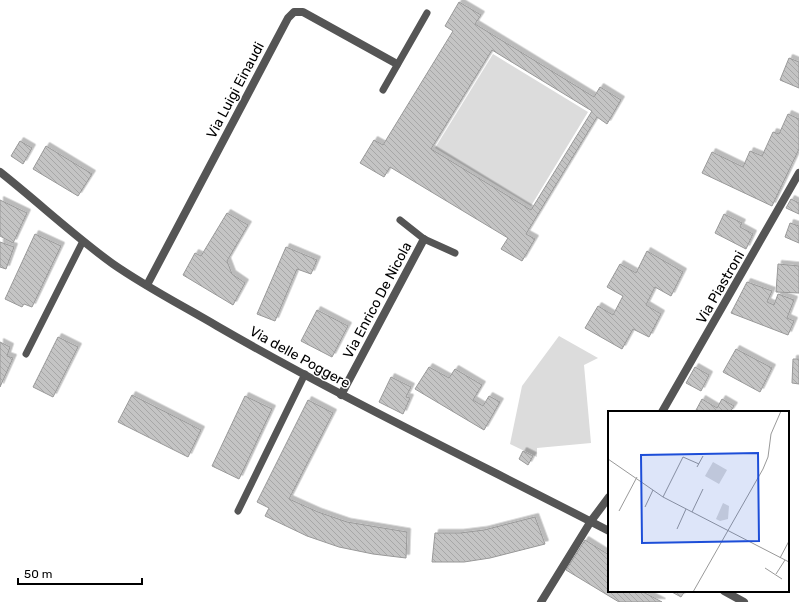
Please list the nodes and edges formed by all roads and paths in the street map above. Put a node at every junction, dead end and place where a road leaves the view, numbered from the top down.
1 (428, 13) dead end
2 (397, 64) junction
3 (383, 90) dead end
4 (0, 172) edge
5 (799, 174) edge
6 (400, 220) dead end
7 (424, 239) junction
8 (83, 241) junction
9 (455, 253) dead end
10 (147, 285) junction
11 (26, 354) dead end
12 (304, 374) junction
13 (341, 395) junction
14 (663, 411) edge
15 (608, 498) edge
16 (238, 511) dead end
17 (591, 521) junction
18 (608, 530) edge
19 (726, 592) edge
20 (541, 602) edge
21 (744, 602) edge

1 - 2 lane
2 - 3 lane
2 - 10 street, Via Luigi Einaudi
4 - 8 street, Via delle Poggere
5 - 14 street, Via Piastroni
6 - 7 lane
7 - 9 lane
7 - 13 street, Via Enrico De Nicola
8 - 10 street, Via delle Poggere
8 - 11 lane
10 - 12 street, Via delle Poggere
12 - 13 street, Via delle Poggere
12 - 16 lane
13 - 17 street, Via delle Poggere
15 - 17 street
17 - 18 street, Via delle Poggere
17 - 20 street
19 - 21 street

